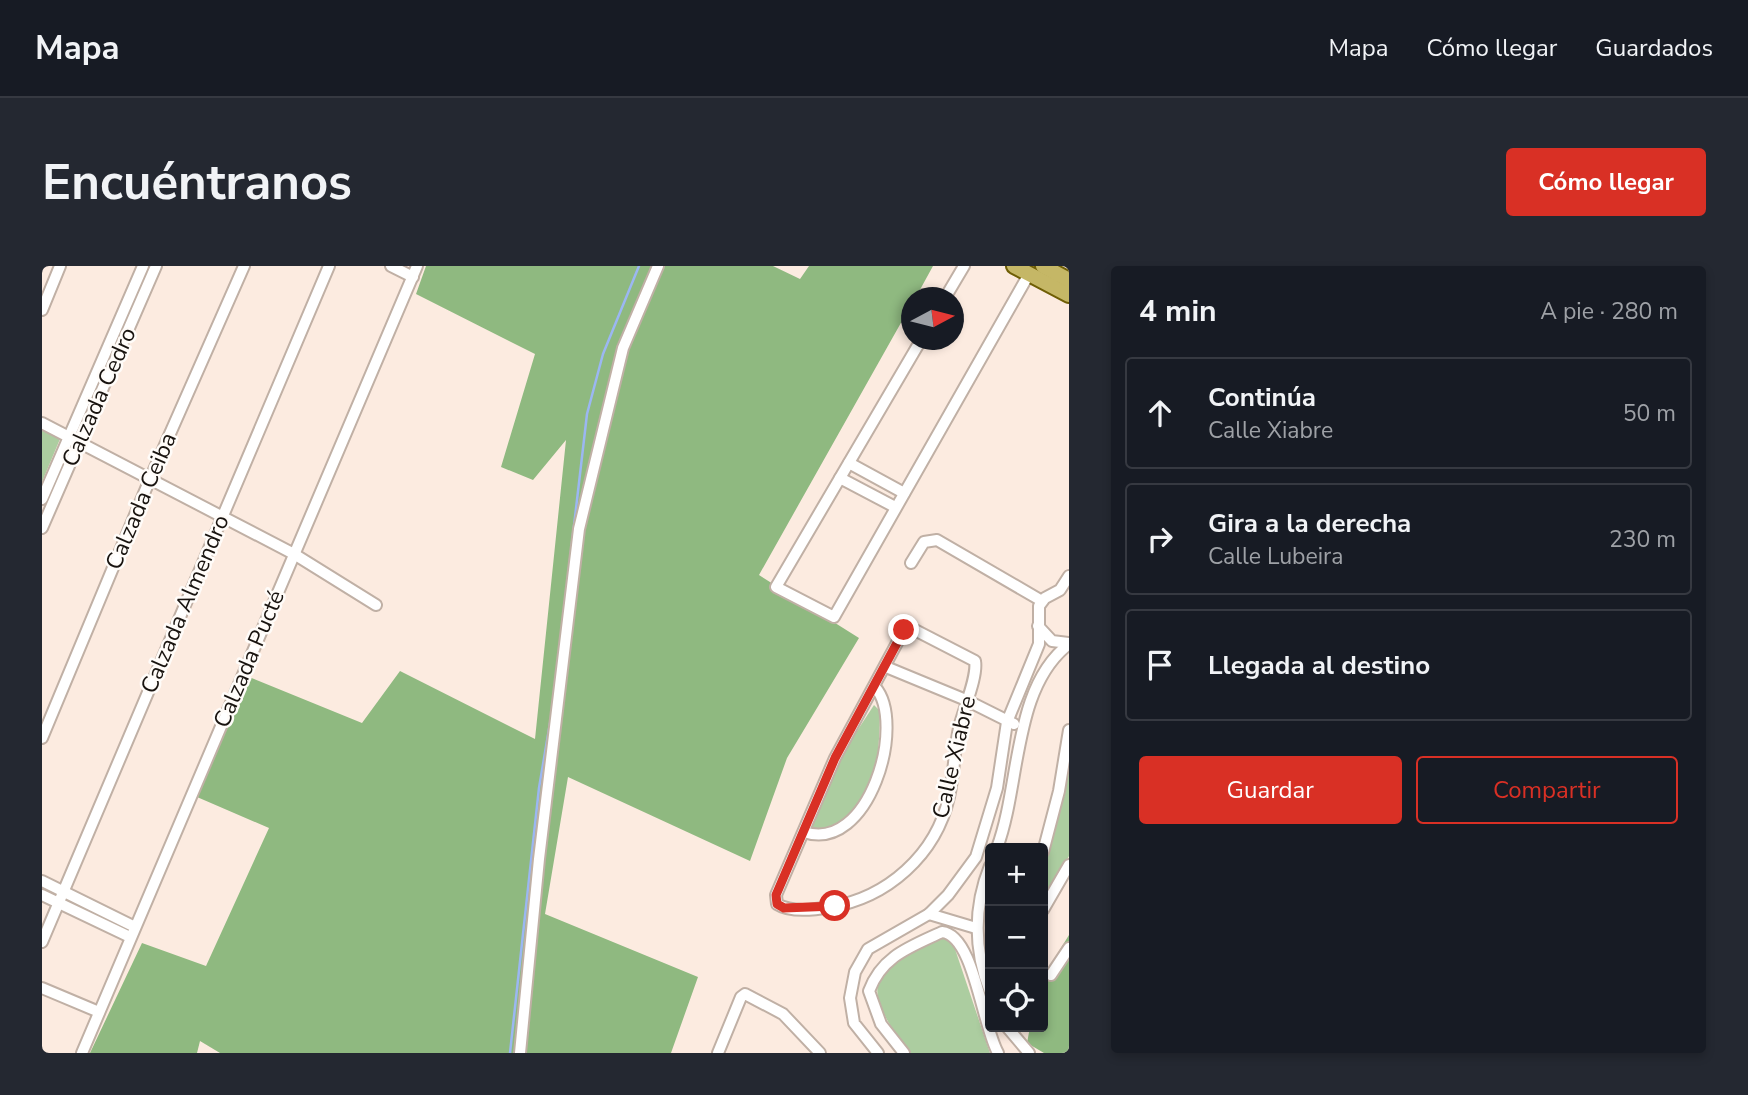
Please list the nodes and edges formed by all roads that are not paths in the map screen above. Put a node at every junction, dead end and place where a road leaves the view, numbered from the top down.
1 (60, 266) edge
2 (143, 266) edge
3 (156, 266) edge
4 (244, 266) edge
5 (329, 266) edge
6 (391, 266) edge
7 (658, 266) edge
8 (964, 266) edge
9 (1014, 266) edge
10 (1043, 266) edge
11 (415, 271) edge
12 (1029, 274) junction
13 (1069, 280) edge
14 (952, 287) edge
15 (1069, 295) edge
16 (42, 310) edge
17 (915, 350) edge
18 (42, 423) edge
19 (68, 437) junction
20 (79, 442) junction
21 (849, 463) junction
22 (840, 478) junction
23 (150, 479) junction
24 (904, 493) junction
25 (42, 499) edge
26 (895, 508) junction
27 (222, 516) junction
28 (42, 528) edge
29 (294, 554) junction
30 (911, 563) dead end
31 (1069, 576) edge
32 (1054, 593) junction
33 (1069, 593) edge
34 (1042, 601) junction
35 (376, 605) dead end
36 (1038, 626) junction
37 (1069, 643) edge
38 (886, 667) junction
39 (875, 687) junction
40 (965, 700) junction
41 (1007, 722) junction
42 (1023, 728) junction
43 (1069, 730) edge
44 (42, 738) edge
45 (804, 832) junction
46 (998, 843) edge
47 (1045, 843) edge
48 (1069, 865) edge
49 (985, 879) edge
50 (42, 881) edge
51 (64, 892) junction
52 (42, 895) edge
53 (59, 904) junction
54 (1045, 906) edge
55 (929, 914) junction
56 (976, 928) junction
57 (133, 932) junction
58 (42, 942) edge
59 (1069, 948) edge
60 (986, 969) edge
61 (1051, 975) dead end
62 (42, 988) edge
63 (985, 1005) edge
64 (99, 1012) junction
65 (992, 1032) edge
66 (1011, 1032) edge
67 (82, 1053) edge
68 (520, 1053) edge
69 (718, 1053) edge
70 (820, 1053) edge
71 (878, 1053) edge
72 (904, 1053) edge
73 (998, 1053) edge
74 (1029, 1053) edge

1 - 16 street
2 - 19 street, Calzada Cedro
3 - 20 street, Calzada Cedro
4 - 23 street, Calzada Ceiba
5 - 27 street, Calzada Almendro
6 - 11 street
7 - 68 street
8 - 14 street
9 - 12 main road
10 - 13 main road
11 - 29 street, Calzada Pucté
12 - 15 main road
12 - 24 street
17 - 21 street
18 - 19 street
19 - 20 street
19 - 25 street, Calzada Cedro
20 - 23 street
20 - 28 street, Calzada Cedro
21 - 22 street
21 - 24 street
22 - 26 street
22 - 26 street
23 - 27 street
23 - 44 street, Calzada Ceiba
24 - 26 street
27 - 29 street
27 - 51 street, Calzada Almendro
29 - 35 street
29 - 57 street, Calzada Pucté
30 - 34 street
31 - 32 street
32 - 33 street
32 - 34 street
34 - 36 street
36 - 37 street
36 - 41 street
37 - 42 street
38 - 39 street
38 - 40 street
38 - 40 street, Calle Xiabre
39 - 45 street
39 - 45 street
40 - 41 street
40 - 45 street, Calle Xiabre
41 - 42 street
41 - 55 street
42 - 46 street
43 - 47 street
48 - 54 street
49 - 56 street
50 - 51 street
51 - 53 street, Calzada Almendro
51 - 57 street
52 - 53 street
53 - 57 street
53 - 58 street, Calzada Almendro
55 - 56 street
55 - 71 street
56 - 60 street
57 - 64 street, Calzada Pucté
59 - 61 street
62 - 64 street
63 - 72 street
64 - 67 street, Calzada Pucté
65 - 73 street
66 - 74 street
69 - 70 street

